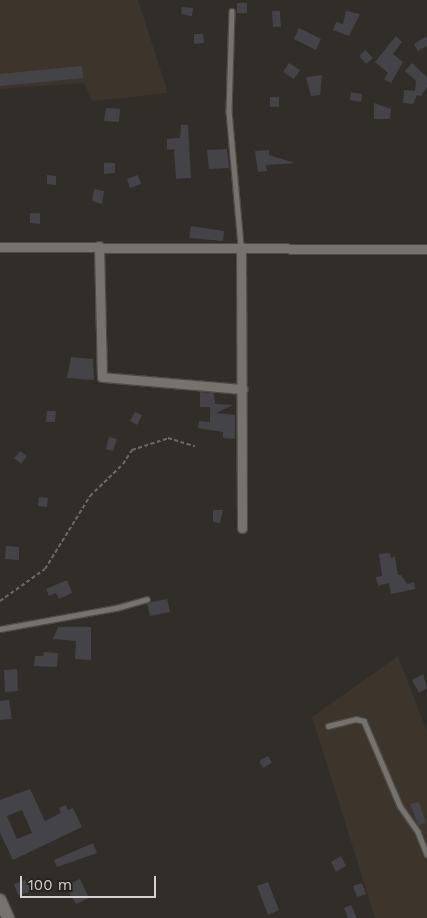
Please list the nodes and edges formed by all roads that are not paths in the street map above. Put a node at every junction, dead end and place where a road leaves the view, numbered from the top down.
1 (232, 11) dead end
2 (99, 246) junction
3 (0, 247) edge
4 (241, 247) junction
5 (427, 249) edge
6 (242, 390) junction
7 (242, 528) dead end
8 (147, 599) dead end
9 (0, 630) edge
10 (328, 726) dead end
11 (427, 854) edge
12 (0, 900) edge
13 (8, 918) edge

1 - 4 lane
2 - 3 street
2 - 4 street
2 - 6 street
4 - 5 street
4 - 6 street
6 - 7 street
8 - 9 lane
10 - 11 lane
12 - 13 main road

